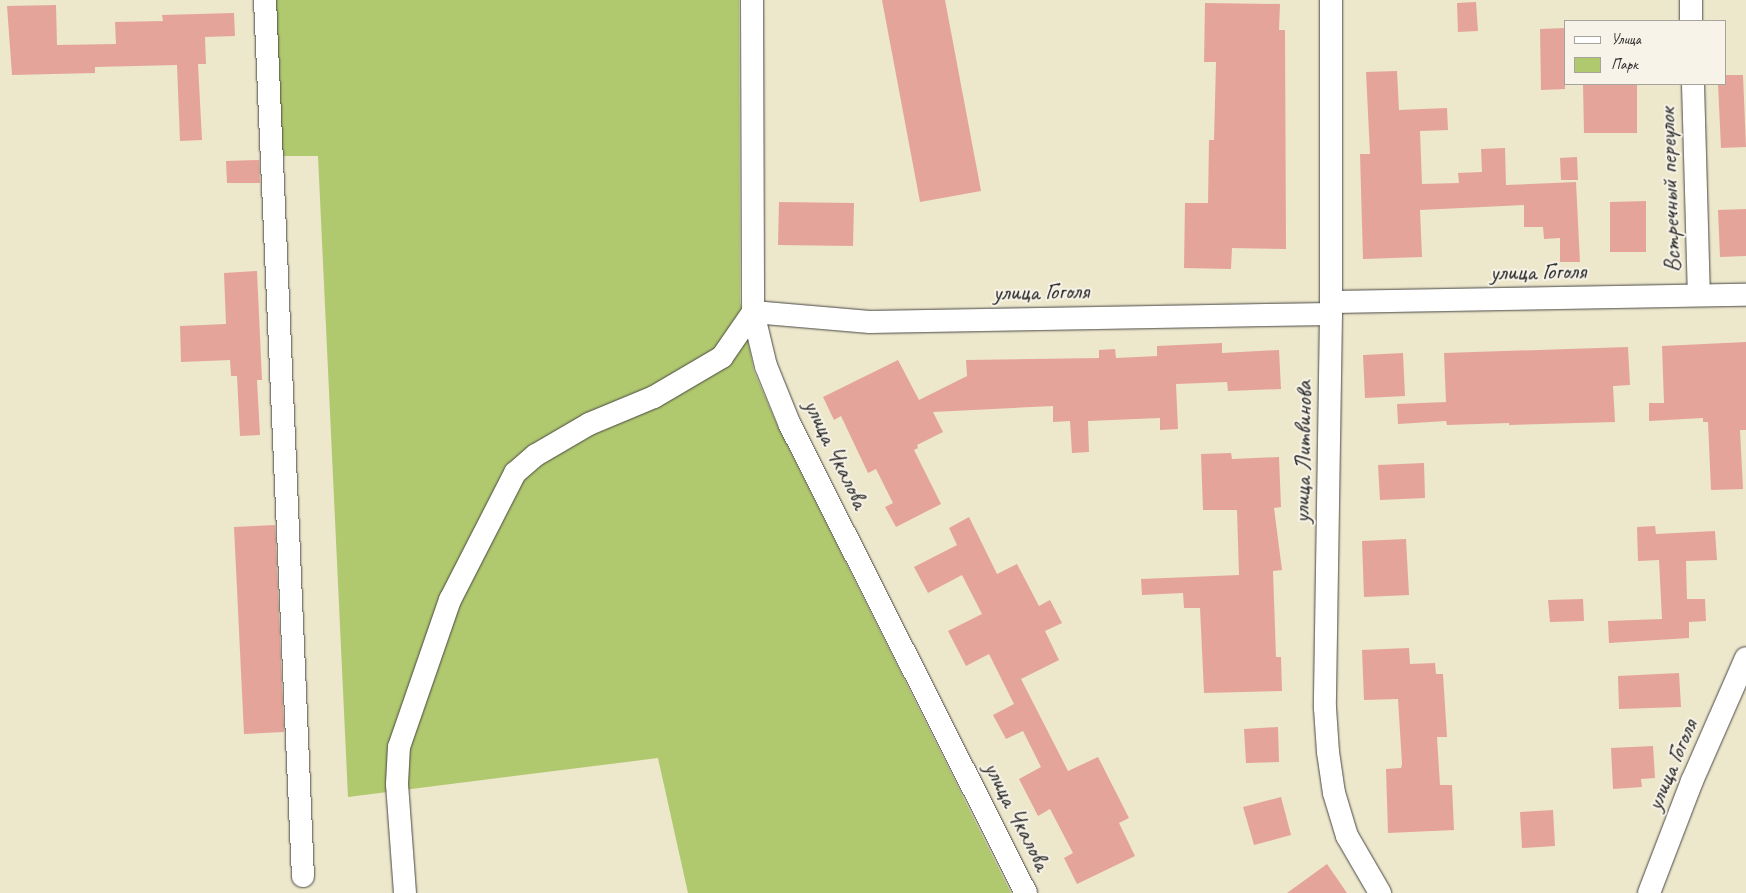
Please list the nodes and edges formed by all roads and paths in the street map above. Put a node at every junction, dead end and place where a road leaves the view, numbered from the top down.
1 (264, 0) edge
2 (752, 0) edge
3 (1331, 0) edge
4 (1691, 0) edge
5 (1691, 20) edge
6 (1693, 85) edge
7 (1700, 295) junction
8 (1746, 295) edge
9 (1331, 308) junction
10 (753, 312) junction
11 (1746, 658) edge
12 (304, 876) dead end
13 (405, 893) edge
14 (1026, 893) edge
15 (1380, 893) edge
16 (1649, 893) edge

1 - 12 street
2 - 10 street, улица Чкалова
3 - 9 street, улица Литвинова
4 - 5 street
6 - 7 street, Встречный переулок
7 - 8 street, улица Гоголя
7 - 9 street, улица Гоголя
9 - 10 street, улица Гоголя
9 - 15 street, улица Литвинова
10 - 13 street
10 - 14 street, улица Чкалова
11 - 16 street, улица Гоголя

